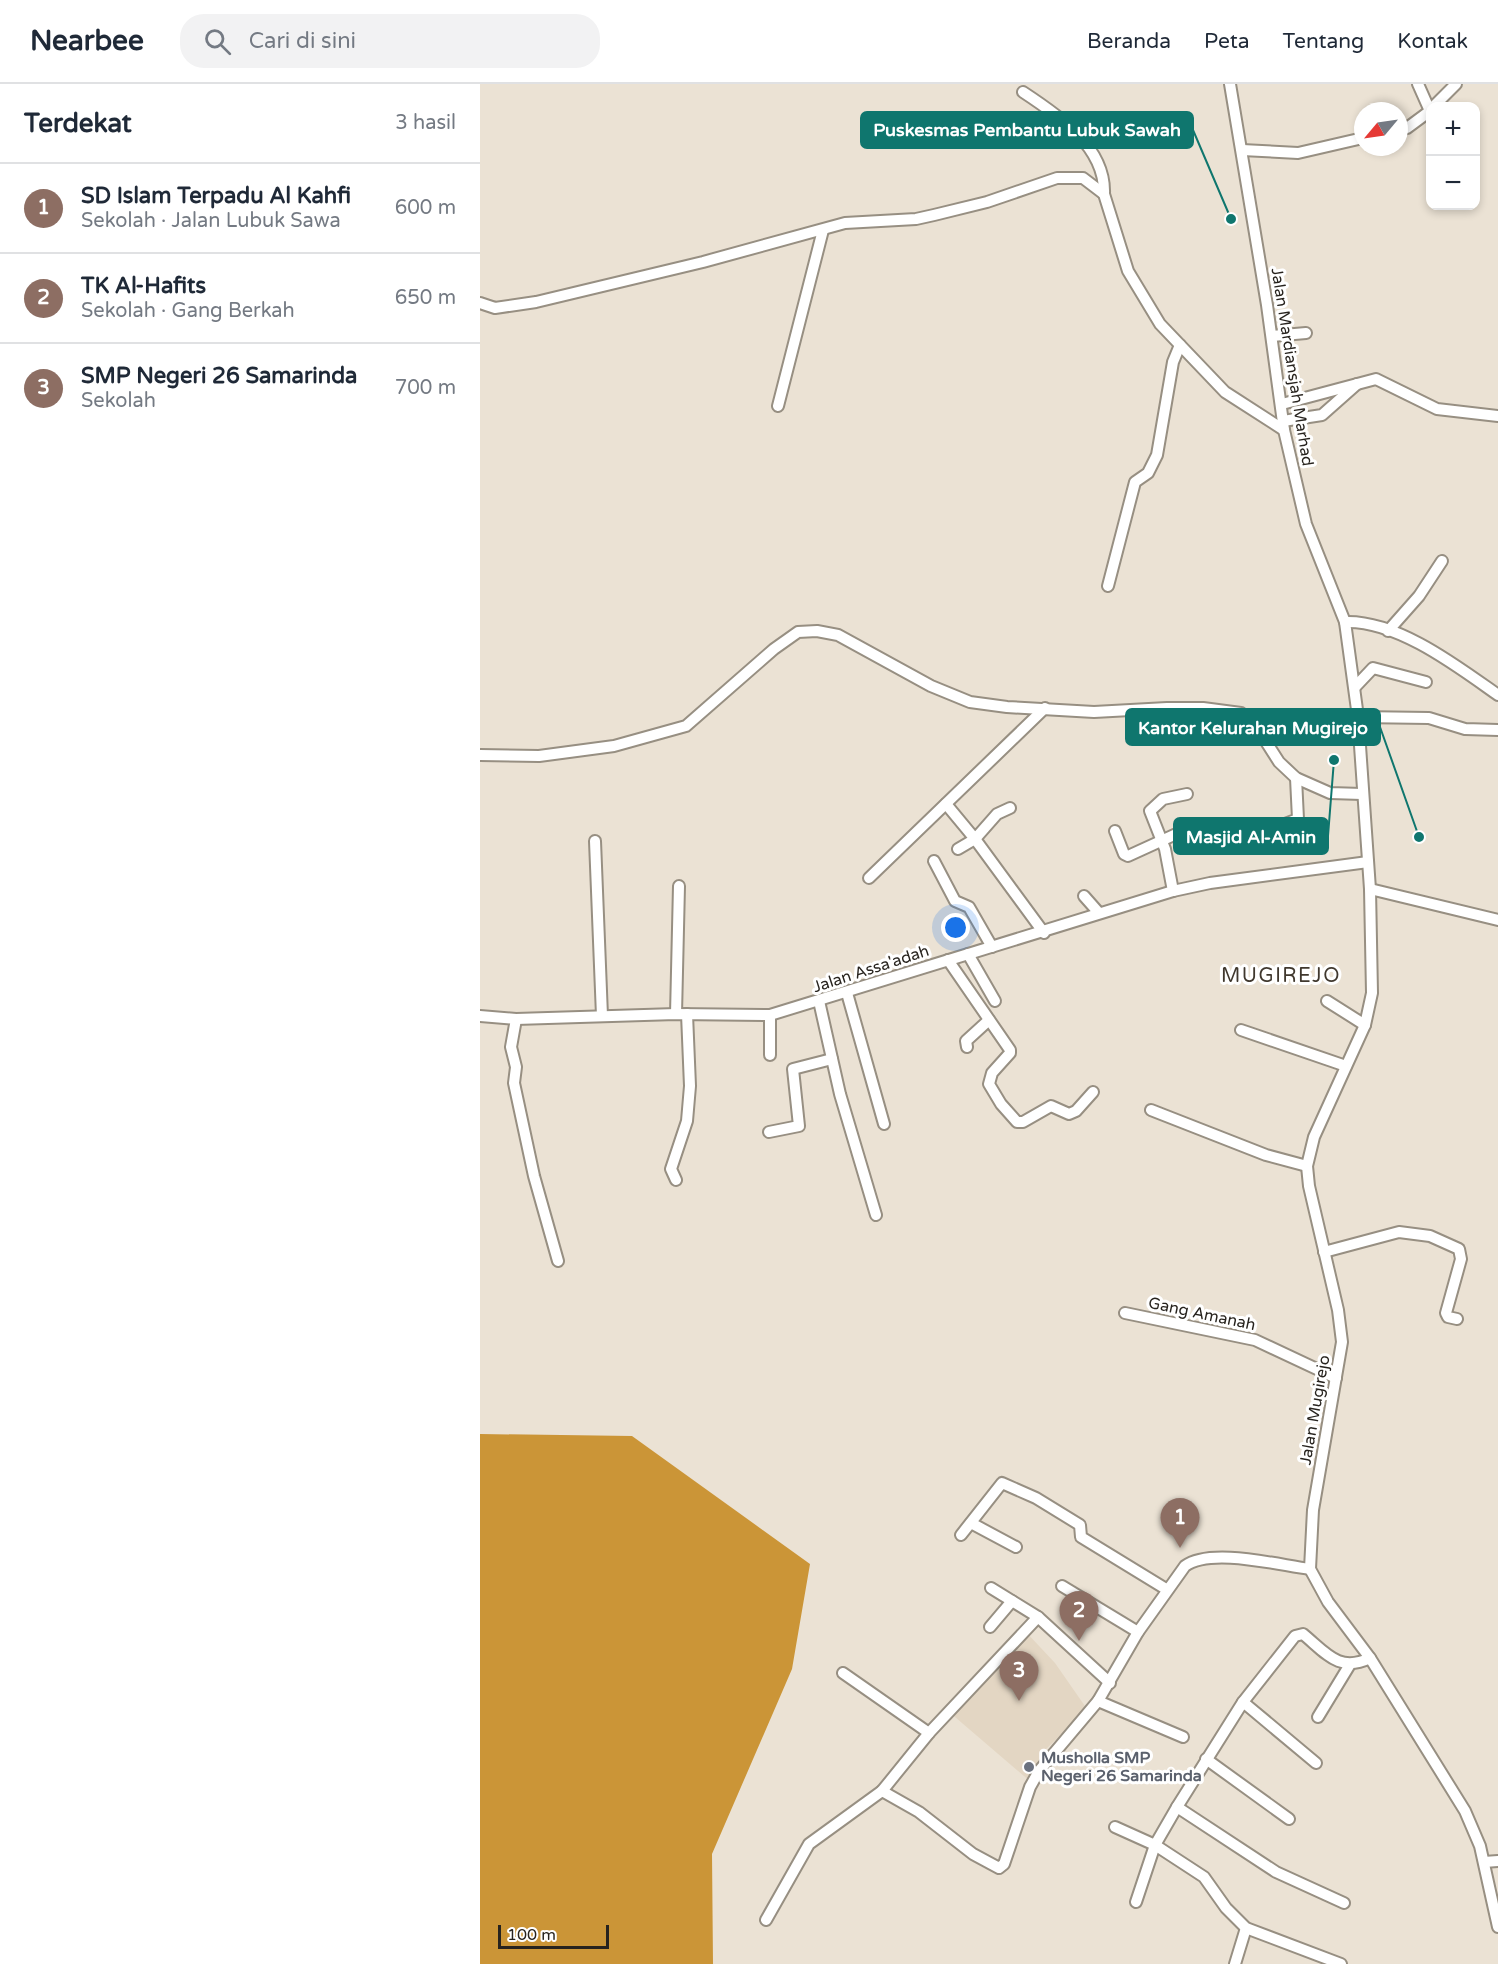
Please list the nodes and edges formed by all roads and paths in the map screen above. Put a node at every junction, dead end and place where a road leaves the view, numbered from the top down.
1 (1230, 84) edge
2 (1418, 84) edge
3 (1456, 84) edge
4 (1023, 92) dead end
5 (1426, 102) edge
6 (1438, 102) edge
7 (1426, 114) edge
8 (1408, 127) edge
9 (1354, 140) edge
10 (1242, 150) junction
11 (1104, 194) junction
12 (823, 230) junction
13 (480, 303) edge
14 (1306, 333) dead end
15 (1272, 336) junction
16 (1179, 345) junction
17 (1359, 382) junction
18 (1282, 404) junction
19 (778, 406) dead end
20 (1498, 416) edge
21 (1284, 425) junction
22 (1442, 561) dead end
23 (1108, 586) dead end
24 (1346, 622) junction
25 (1388, 631) junction
26 (1426, 682) dead end
27 (1354, 687) junction
28 (1498, 695) edge
29 (1045, 708) junction
30 (1358, 717) junction
31 (1498, 730) edge
32 (480, 755) edge
33 (1296, 778) junction
34 (1187, 794) dead end
35 (1362, 794) junction
36 (946, 804) junction
37 (1010, 808) dead end
38 (1115, 831) dead end
39 (975, 839) junction
40 (1162, 840) junction
41 (595, 841) dead end
42 (957, 849) dead end
43 (934, 861) dead end
44 (1368, 862) junction
45 (869, 878) dead end
46 (678, 886) dead end
47 (1370, 889) junction
48 (1173, 891) junction
49 (1084, 896) dead end
50 (1099, 913) junction
51 (1498, 920) edge
52 (1044, 933) junction
53 (992, 947) junction
54 (968, 954) junction
55 (948, 960) junction
56 (847, 993) junction
57 (819, 1001) junction
58 (995, 1001) dead end
59 (1327, 1002) dead end
60 (682, 1014) junction
61 (770, 1015) junction
62 (480, 1016) edge
63 (602, 1016) junction
64 (516, 1019) junction
65 (989, 1020) junction
66 (1365, 1025) junction
67 (1241, 1030) dead end
68 (967, 1047) dead end
69 (770, 1055) dead end
70 (832, 1059) junction
71 (1346, 1066) junction
72 (1094, 1092) dead end
73 (1151, 1110) dead end
74 (884, 1124) dead end
75 (769, 1132) dead end
76 (1306, 1166) junction
77 (676, 1180) dead end
78 (876, 1215) dead end
79 (1324, 1252) junction
80 (558, 1261) dead end
81 (1125, 1313) dead end
82 (1457, 1319) dead end
83 (1336, 1378) junction
84 (971, 1523) junction
85 (961, 1535) dead end
86 (1016, 1547) dead end
87 (1310, 1569) junction
88 (1062, 1586) dead end
89 (991, 1588) dead end
90 (1166, 1589) junction
91 (1012, 1601) junction
92 (1038, 1617) junction
93 (990, 1627) dead end
94 (1138, 1632) junction
95 (1370, 1658) junction
96 (1349, 1666) junction
97 (843, 1672) dead end
98 (1110, 1683) junction
99 (1098, 1701) junction
100 (1243, 1702) junction
101 (1318, 1717) dead end
102 (929, 1733) junction
103 (1183, 1737) dead end
104 (1206, 1759) junction
105 (1316, 1763) dead end
106 (882, 1791) junction
107 (1177, 1807) junction
108 (1289, 1819) dead end
109 (1115, 1827) dead end
110 (1155, 1845) junction
111 (1498, 1861) edge
112 (1484, 1862) junction
113 (1136, 1902) dead end
114 (1344, 1903) dead end
115 (766, 1920) dead end
116 (1498, 1927) edge
117 (1246, 1928) junction
118 (1328, 1962) edge
119 (1235, 1964) edge
120 (1341, 1964) edge

1 - 10 street, Jalan Mardiansjah Marhad
2 - 5 street
3 - 6 street
4 - 11 street
7 - 8 street
9 - 10 street
10 - 15 street, Jalan Mardiansjah Marhad
11 - 12 street
11 - 16 street
12 - 13 street
12 - 19 street
14 - 15 street
15 - 18 street, Jalan Mardiansjah Marhad
16 - 21 street
16 - 23 street
17 - 18 street
17 - 20 street
17 - 21 street
18 - 21 street, Jalan Mardiansjah Marhad
21 - 24 street, Jalan Mardiansjah Marhad
22 - 25 street
24 - 25 street
24 - 27 street, Jalan Mardiansjah Marhad
25 - 28 street
26 - 27 street
27 - 30 street, Jalan Mardiansjah Marhad
29 - 32 street
29 - 33 street
29 - 36 street
30 - 31 street
30 - 35 street, Jalan Mardiansjah Marhad
33 - 35 street
33 - 40 street
34 - 40 street
35 - 44 street, Jalan Mardiansjah Marhad
36 - 39 street
36 - 45 street
37 - 39 street
38 - 40 street
39 - 42 street
39 - 52 street
40 - 48 street
41 - 63 street
43 - 53 street
44 - 47 street, Jalan Mugirejo
44 - 48 street, Jalan Assa'adah
46 - 60 street
47 - 51 street
47 - 66 street, Jalan Mugirejo
48 - 50 street, Jalan Assa'adah
49 - 50 street
50 - 52 street, Jalan Assa'adah
52 - 53 street, Jalan Assa'adah
53 - 54 street, Jalan Assa'adah
54 - 55 street, Jalan Assa'adah
54 - 58 street
55 - 56 street, Jalan Assa'adah
55 - 65 street
56 - 57 street, Jalan Assa'adah
56 - 74 street
57 - 61 street, Jalan Assa'adah
57 - 70 street
59 - 66 street
60 - 61 street, Jalan Assa'adah
60 - 63 street, Jalan Assa'adah
60 - 77 street
61 - 69 street
62 - 64 street, Jalan Assa'adah
63 - 64 street, Jalan Assa'adah
64 - 80 street
65 - 68 street
65 - 72 street
66 - 71 street, Jalan Mugirejo
67 - 71 street
70 - 75 street
70 - 78 street
71 - 76 street, Jalan Mugirejo
73 - 76 street
76 - 79 street, Jalan Mugirejo
79 - 82 street
79 - 83 street, Jalan Mugirejo
81 - 83 street, Gang Amanah
83 - 87 street, Jalan Mugirejo
84 - 85 street
84 - 86 street
84 - 90 street
87 - 90 street
87 - 95 street
88 - 94 street
89 - 91 street
90 - 94 street
91 - 92 street
91 - 93 street
92 - 98 street
92 - 102 street
94 - 98 street
95 - 96 street
95 - 112 street
96 - 100 street
96 - 101 street
97 - 102 street
98 - 99 street
99 - 103 street
99 - 106 street
100 - 104 street
100 - 105 street
102 - 106 street
104 - 107 street
104 - 108 street
106 - 115 street
107 - 110 street
107 - 114 street
109 - 110 street
110 - 113 street
110 - 117 street
111 - 112 street
112 - 116 street
117 - 118 street
117 - 119 street
118 - 120 street

